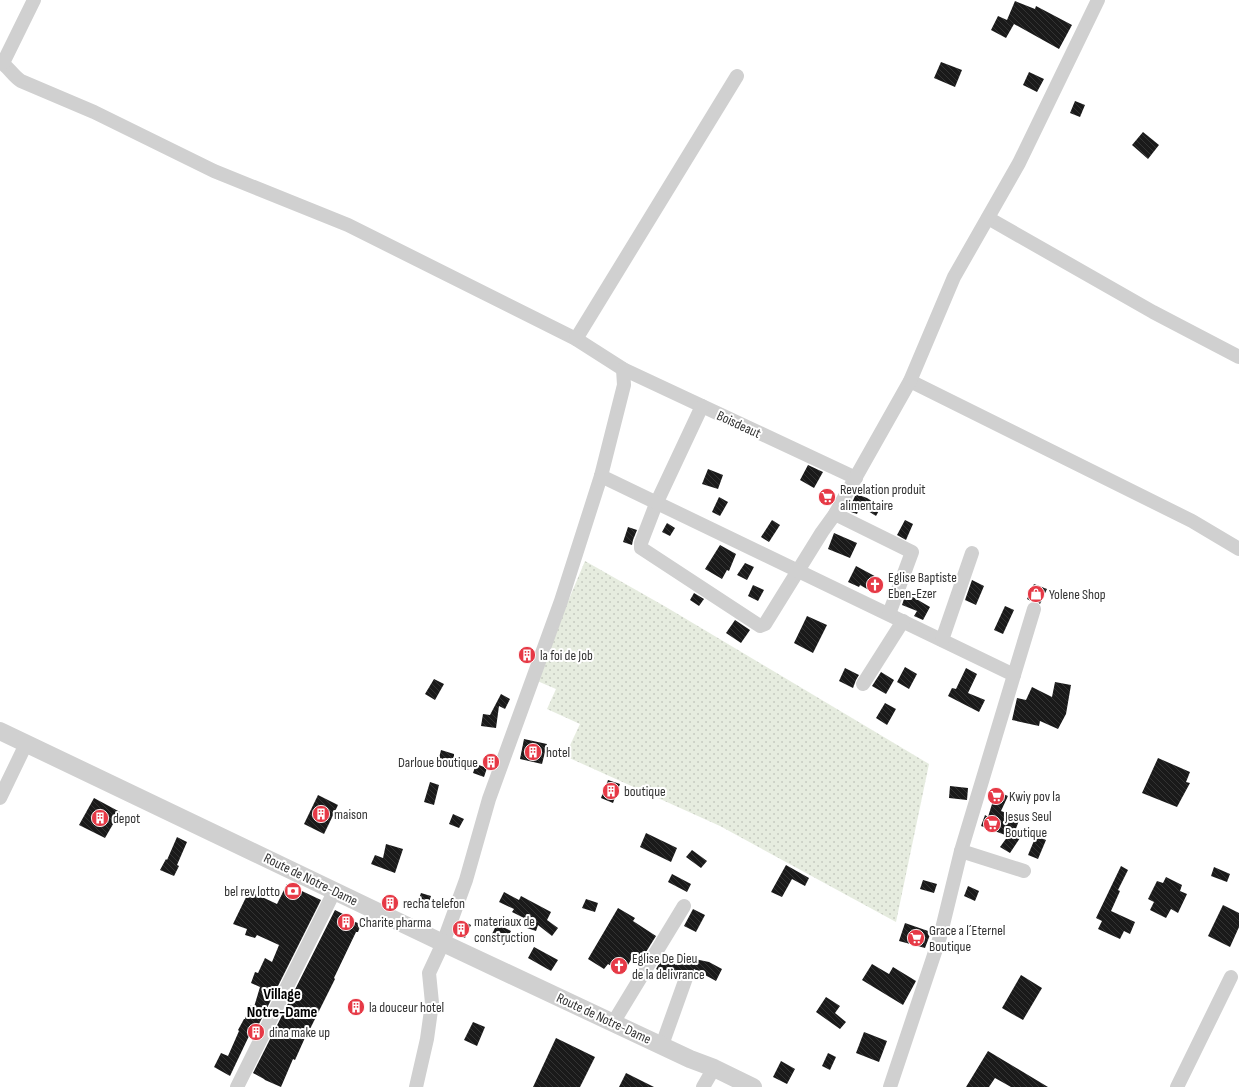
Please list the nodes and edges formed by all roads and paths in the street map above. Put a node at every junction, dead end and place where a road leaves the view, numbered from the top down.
1 (34, 0) edge
2 (1098, 0) edge
3 (1, 63) edge
4 (737, 76) dead end
5 (988, 218) junction
6 (576, 339) junction
7 (1239, 357) edge
8 (623, 368) junction
9 (910, 381) junction
10 (702, 406) junction
11 (600, 476) junction
12 (856, 478) junction
13 (656, 504) junction
14 (835, 514) junction
15 (1239, 549) edge
16 (972, 552) dead end
17 (798, 571) junction
18 (1034, 609) dead end
19 (889, 614) junction
20 (903, 621) junction
21 (942, 640) junction
22 (1014, 675) junction
23 (863, 684) dead end
24 (0, 731) edge
25 (26, 744) junction
26 (0, 798) edge
27 (960, 851) junction
28 (1024, 870) dead end
29 (335, 890) junction
30 (684, 906) dead end
31 (446, 934) junction
32 (1231, 977) dead end
33 (686, 978) dead end
34 (613, 1023) junction
35 (662, 1046) junction
36 (714, 1068) junction
37 (237, 1087) edge
38 (416, 1087) edge
39 (703, 1087) edge
40 (753, 1087) edge
41 (890, 1087) edge
42 (1177, 1087) edge

1 - 3 street
2 - 5 street
3 - 6 street, Boisdeaut
4 - 6 street
5 - 7 street
5 - 9 street
6 - 8 street, Boisdeaut
8 - 10 street, Boisdeaut
8 - 11 street
9 - 12 street
9 - 15 street
10 - 12 street, Boisdeaut
10 - 13 street
11 - 13 street
11 - 31 street
12 - 14 street
13 - 17 street
13 - 17 street
14 - 17 street
14 - 19 street
16 - 21 street
17 - 19 street
18 - 22 street
19 - 20 street
20 - 21 street
20 - 23 street
21 - 22 street
22 - 27 street
24 - 25 street, Route de Notre-Dame
25 - 26 street
25 - 29 street, Route de Notre-Dame
27 - 28 street
27 - 41 street
29 - 31 street, Route de Notre-Dame
29 - 37 street
30 - 34 street
31 - 34 street, Route de Notre-Dame
31 - 38 street
32 - 42 street
33 - 35 street
34 - 35 street, Route de Notre-Dame
35 - 36 street, Route de Notre-Dame
36 - 39 street
36 - 40 street, Route de Notre-Dame

